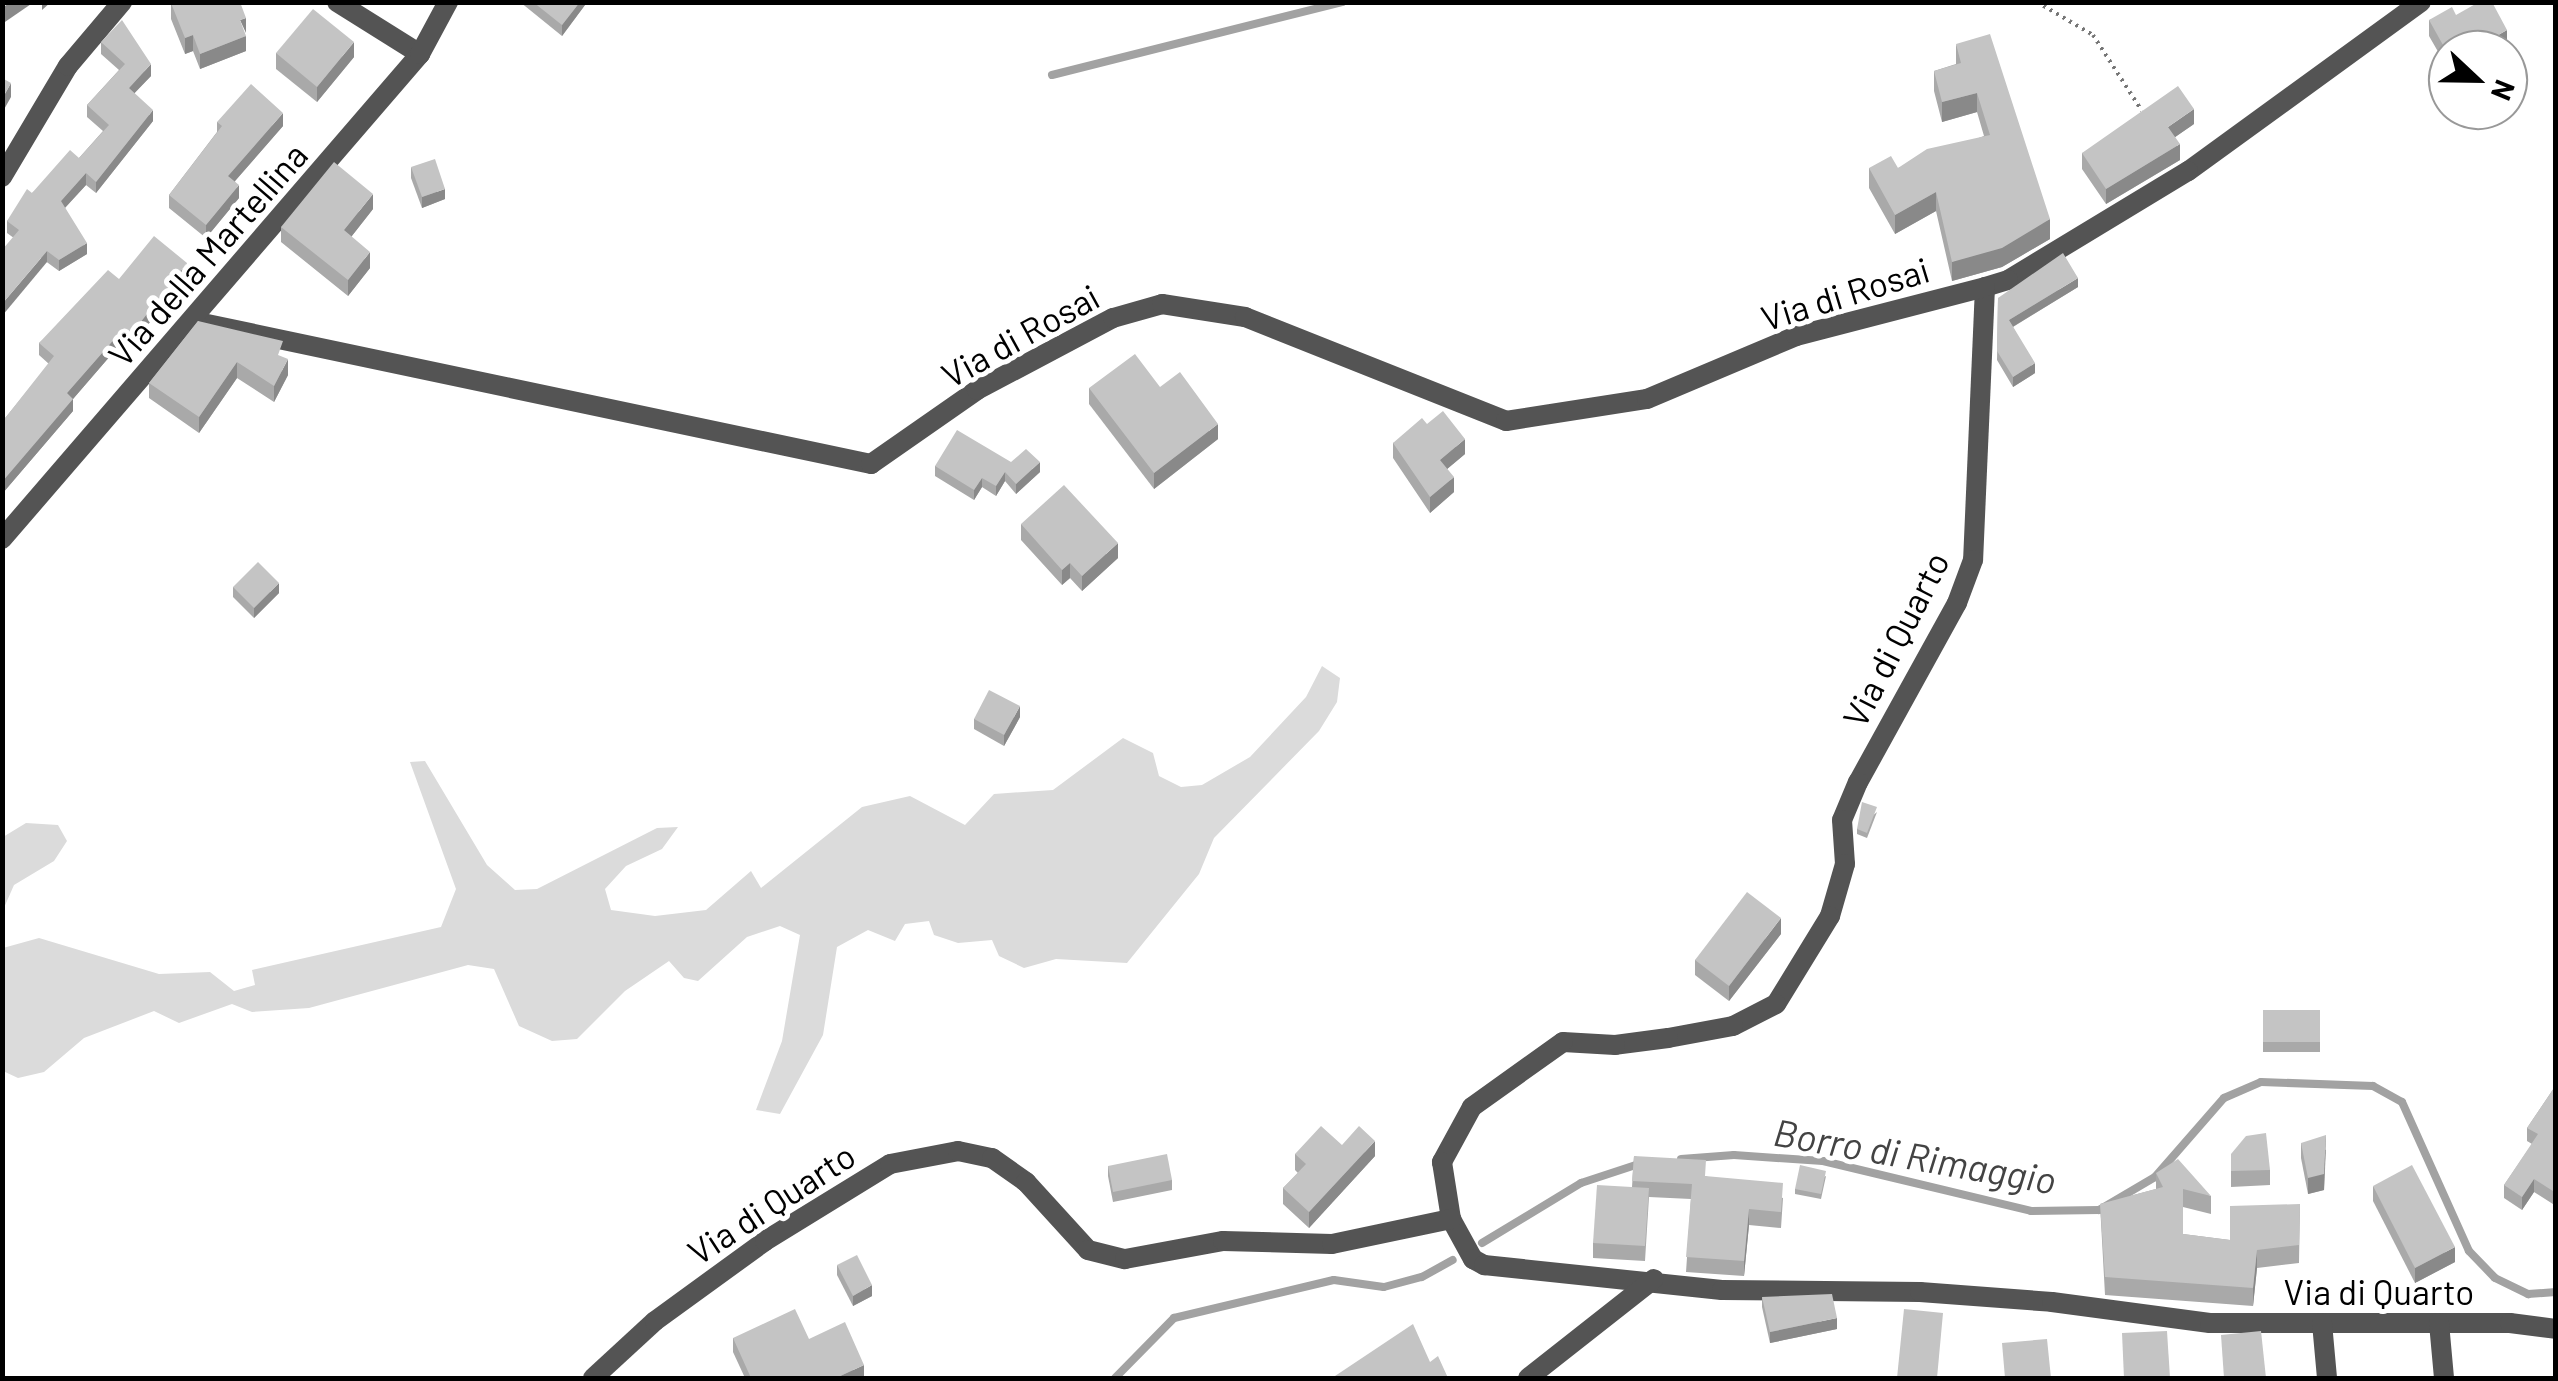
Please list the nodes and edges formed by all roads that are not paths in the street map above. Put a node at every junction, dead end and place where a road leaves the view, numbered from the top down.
1 (122, 2) edge
2 (337, 2) edge
3 (448, 2) edge
4 (2421, 2) edge
5 (420, 54) junction
6 (2, 177) edge
7 (1985, 287) junction
8 (193, 321) junction
9 (2, 540) edge
10 (1450, 1219) junction
11 (1654, 1279) junction
12 (2322, 1323) junction
13 (2439, 1323) junction
14 (2556, 1329) edge
15 (593, 1378) edge
16 (1528, 1378) edge
17 (2326, 1378) edge
18 (2444, 1378) edge

1 - 6 street
2 - 5 street
3 - 5 street, Via della Martellina
4 - 7 street
5 - 8 street, Via della Martellina
7 - 8 street, Via di Rosai
7 - 10 street, Via di Quarto
8 - 9 street, Via della Martellina
10 - 11 street, Via di Quarto
10 - 15 street, Via di Quarto
11 - 12 street, Via di Quarto
11 - 16 street
12 - 13 street, Via di Quarto
12 - 17 street
13 - 14 street, Via di Quarto
13 - 18 street

